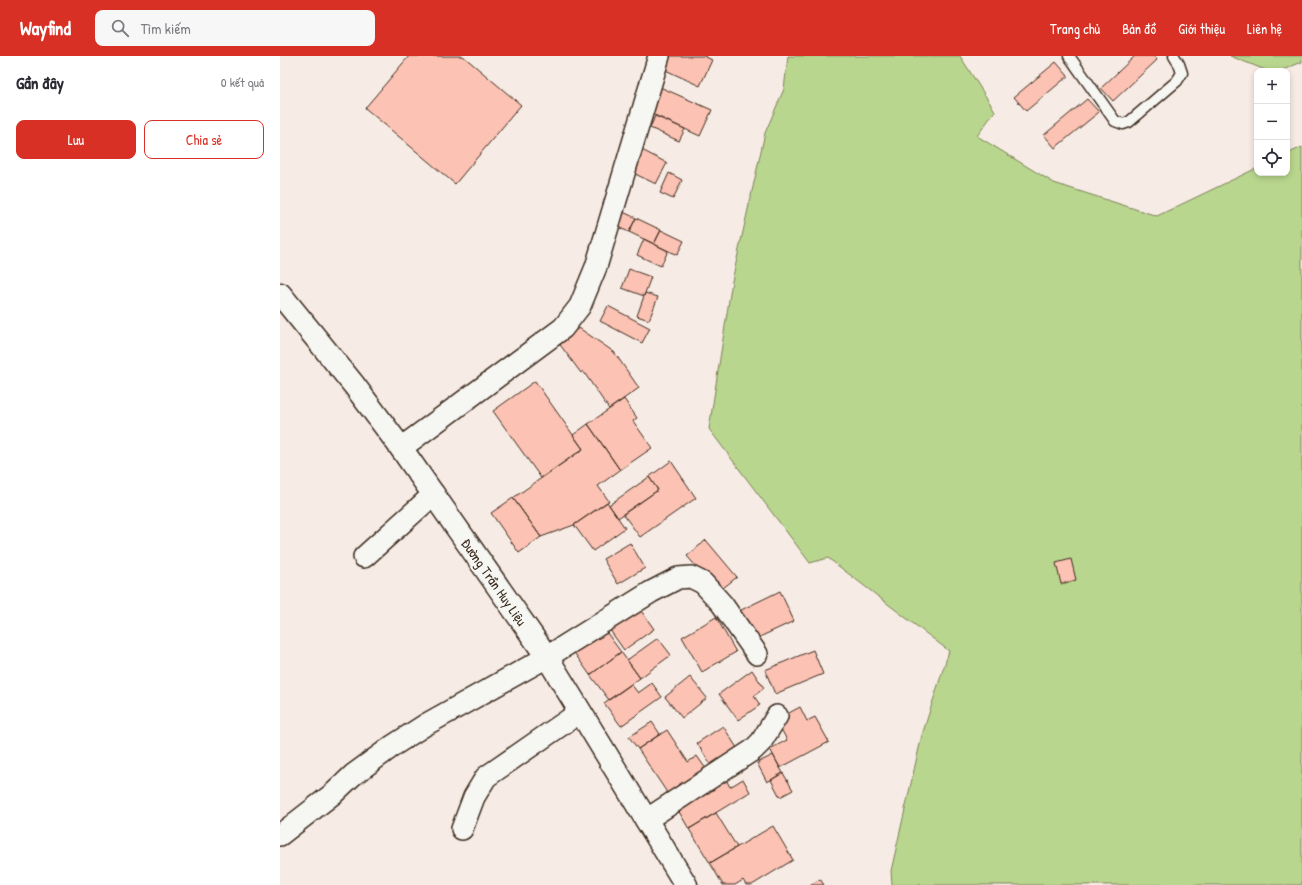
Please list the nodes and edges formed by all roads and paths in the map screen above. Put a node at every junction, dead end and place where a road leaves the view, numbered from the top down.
1 (659, 56) edge
2 (1069, 56) edge
3 (1174, 56) edge
4 (280, 294) edge
5 (401, 448) junction
6 (434, 494) junction
7 (364, 557) dead end
8 (757, 654) dead end
9 (547, 658) junction
10 (580, 712) junction
11 (777, 716) dead end
12 (646, 820) junction
13 (462, 830) dead end
14 (280, 835) edge
15 (686, 885) edge

1 - 5 street
2 - 3 lane
4 - 5 highway, Đường Trần Huy Liệu
5 - 6 highway, Đường Trần Huy Liệu
6 - 7 street
6 - 9 highway, Đường Trần Huy Liệu
8 - 9 street
9 - 10 highway, Đường Trần Huy Liệu
9 - 14 street
10 - 12 highway, Đường Trần Huy Liệu
10 - 13 street
11 - 12 street
12 - 15 highway, Đường Trần Huy Liệu

